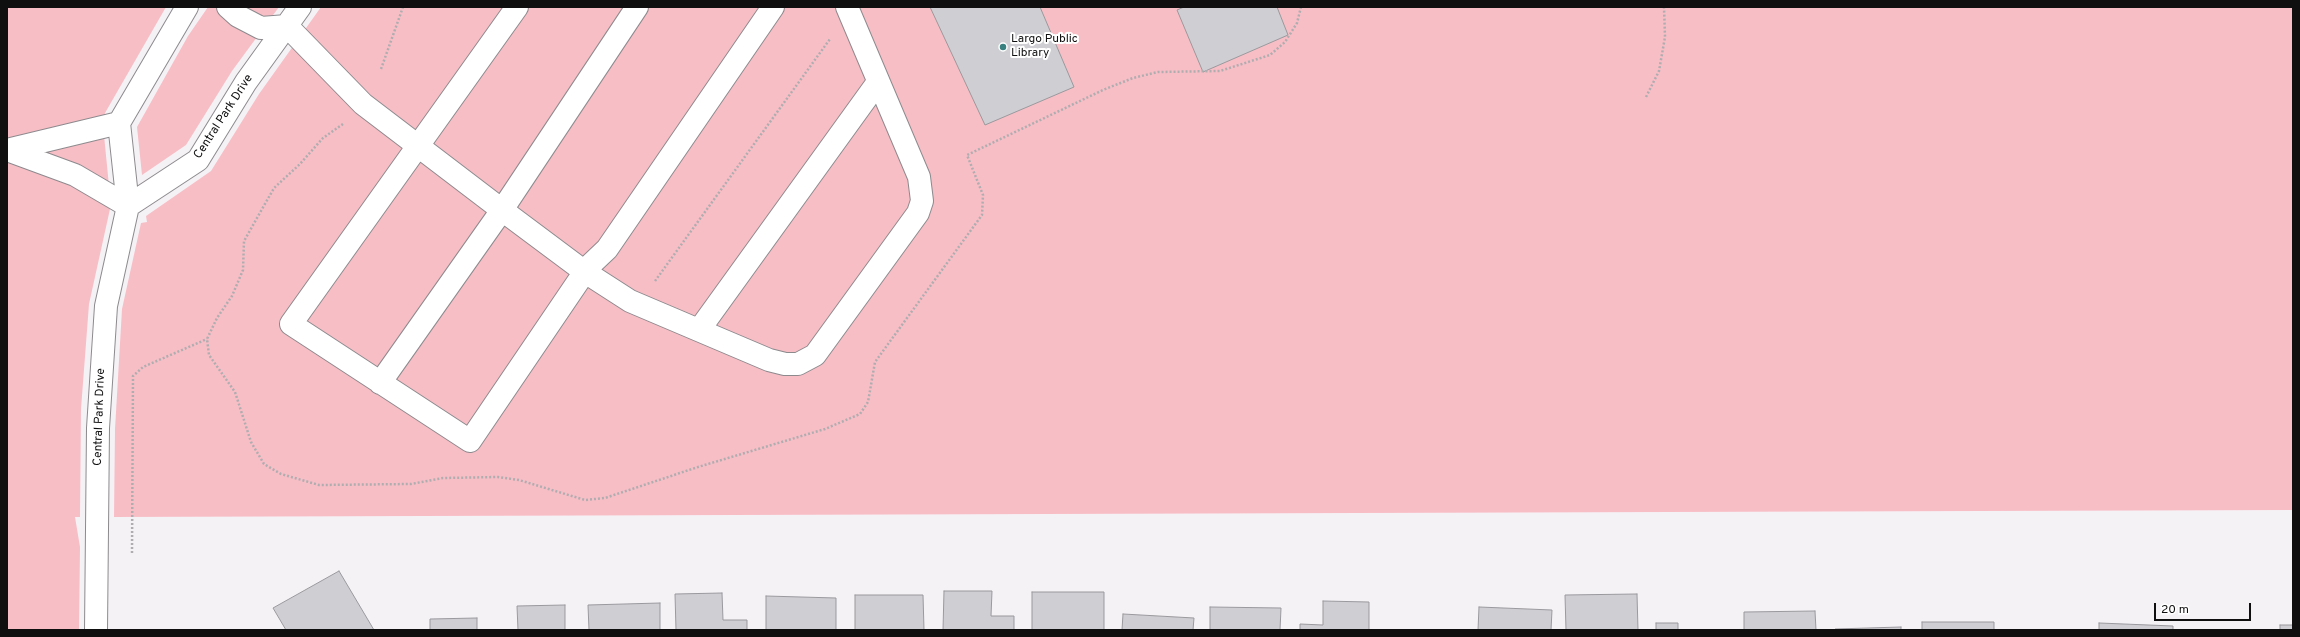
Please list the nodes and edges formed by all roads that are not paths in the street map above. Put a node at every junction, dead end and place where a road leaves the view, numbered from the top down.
1 (187, 7) edge
2 (228, 7) edge
3 (300, 7) edge
4 (517, 7) edge
5 (637, 7) edge
6 (773, 7) edge
7 (847, 7) edge
8 (287, 26) junction
9 (878, 82) junction
10 (119, 123) junction
11 (418, 146) junction
12 (7, 150) edge
13 (128, 206) junction
14 (502, 210) junction
15 (585, 272) junction
16 (699, 330) junction
17 (380, 383) junction
18 (96, 630) edge

1 - 10 street
2 - 8 street
3 - 8 street, Central Park Drive
4 - 11 street
5 - 14 street
6 - 15 street
7 - 9 street
8 - 11 street
8 - 13 street, Central Park Drive
9 - 16 street
9 - 16 street
10 - 12 street
10 - 13 street, Central Park Drive
11 - 14 street
11 - 17 street
12 - 13 street
13 - 18 street, Central Park Drive
14 - 15 street
14 - 17 street
15 - 16 street
15 - 17 street

